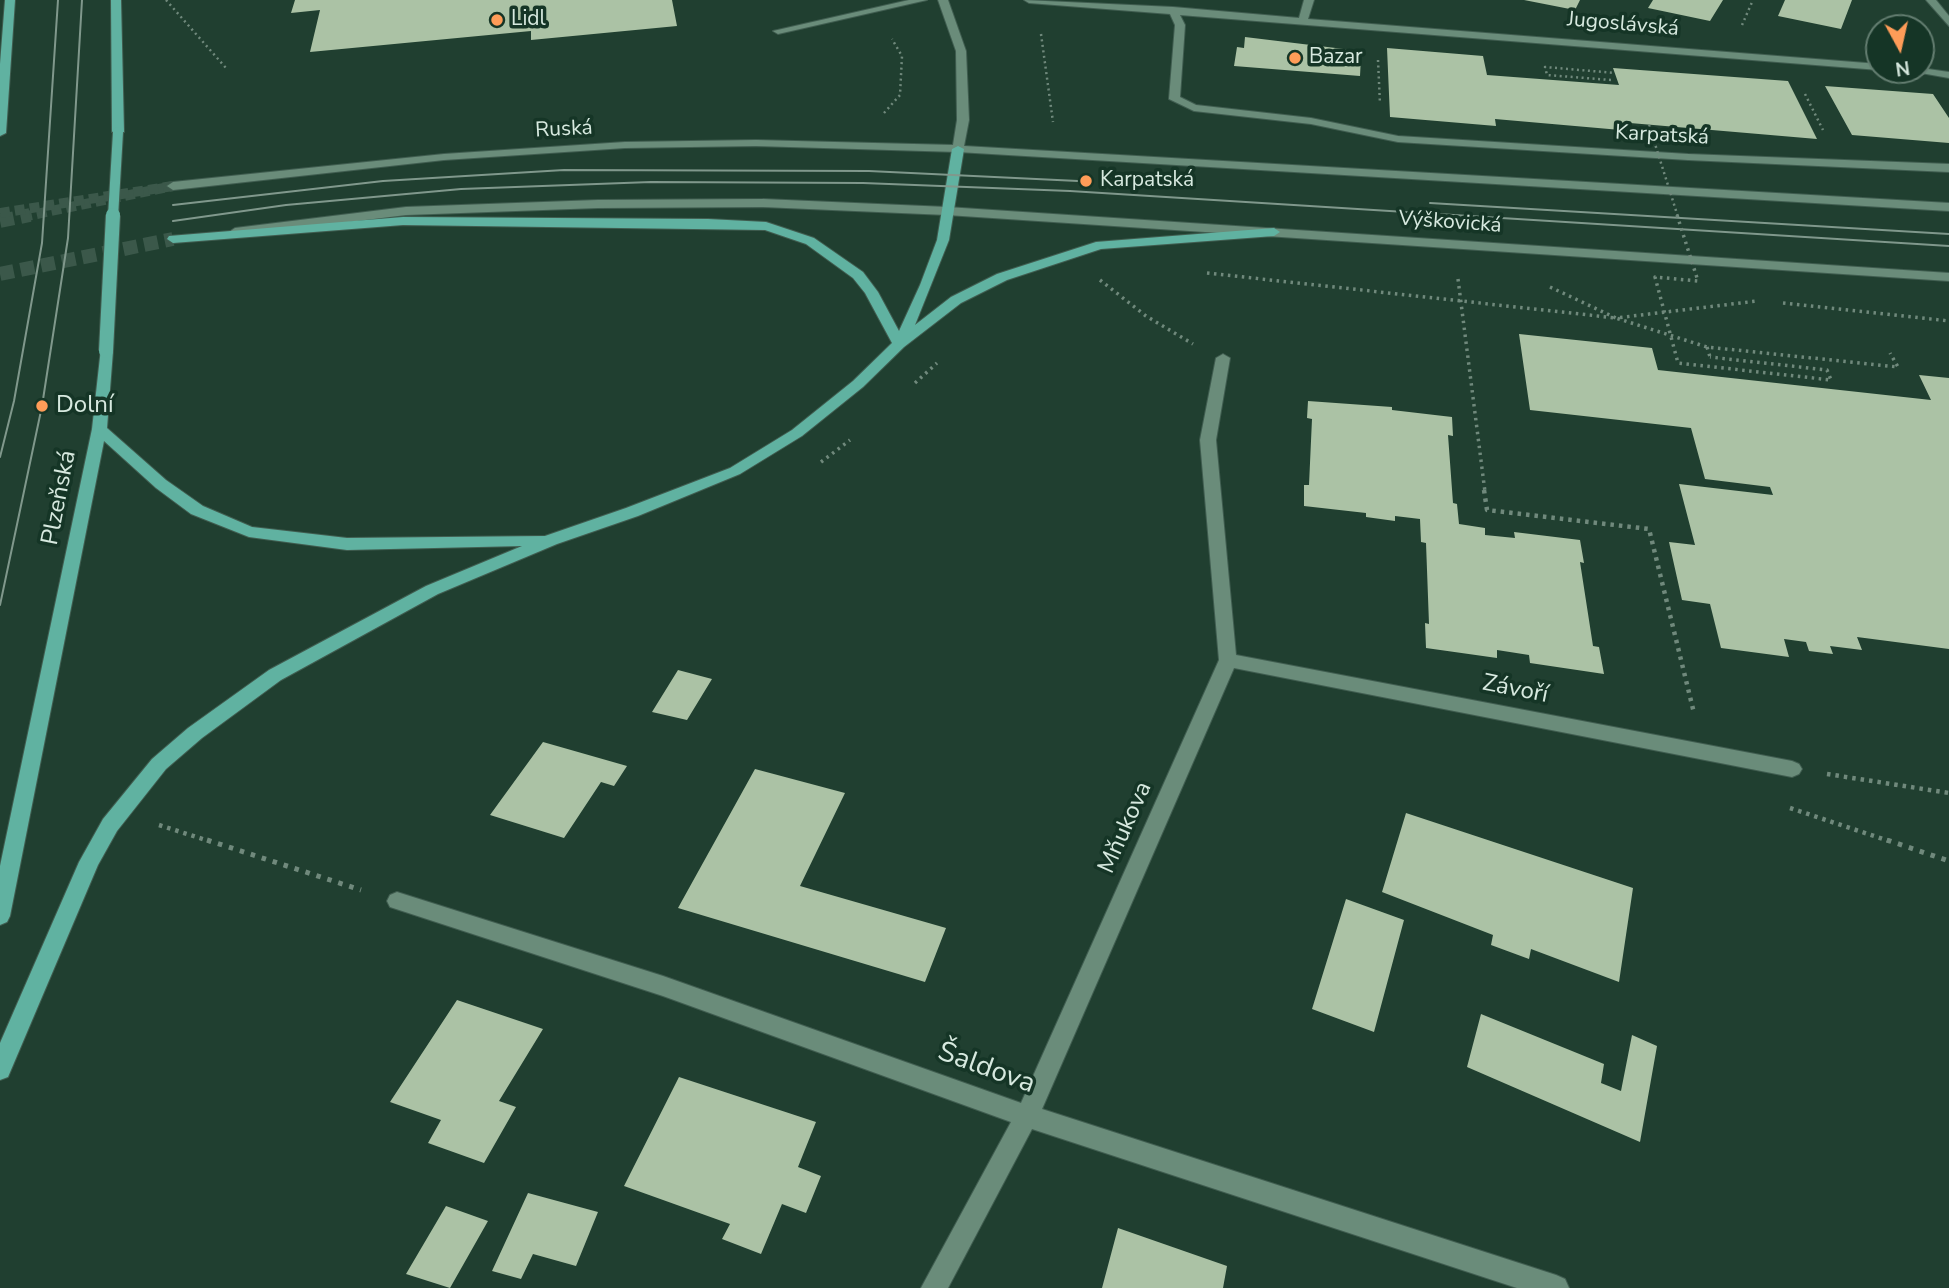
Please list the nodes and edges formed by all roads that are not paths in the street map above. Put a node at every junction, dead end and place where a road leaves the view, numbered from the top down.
1 (10, 0) edge
2 (116, 0) edge
3 (922, 0) edge
4 (943, 0) edge
5 (1029, 0) edge
6 (1309, 0) edge
7 (1931, 0) edge
8 (1173, 10) junction
9 (5, 13) edge
10 (1303, 20) junction
11 (1949, 23) edge
12 (778, 32) dead end
13 (1865, 66) edge
14 (0, 132) edge
15 (958, 149) junction
16 (1949, 168) edge
17 (173, 187) dead end
18 (1949, 206) edge
19 (947, 211) junction
20 (1274, 232) junction
21 (173, 239) joint
22 (1859, 272) junction
23 (1949, 277) edge
24 (1949, 284) edge
25 (899, 344) junction
26 (1223, 358) dead end
27 (99, 429) junction
28 (551, 540) junction
29 (1228, 660) junction
30 (1792, 769) road end
31 (397, 901) road end
32 (0, 916) edge
33 (0, 1069) edge
34 (1027, 1116) junction
35 (934, 1288) edge
36 (1556, 1288) edge

1 - 9 main road
2 - 27 main road, Plzeňská, bridge
3 - 12 street
4 - 15 street
5 - 8 street, Jugoslávská
6 - 10 street
7 - 11 street
8 - 10 street, Jugoslávská
8 - 16 street, Karpatská
9 - 14 main road
10 - 13 street, Jugoslávská
15 - 17 street, Ruská
15 - 18 street, Výškovická
15 - 19 main road
19 - 20 street, Výškovická
19 - 21 street
19 - 25 main road
20 - 22 street, Výškovická
20 - 25 main road
21 - 25 main road
22 - 23 street, Výškovická
22 - 24 street
25 - 28 main road
26 - 29 street, Mňukova
27 - 28 main road
27 - 32 main road, Plzeňská
28 - 33 main road
29 - 30 street, Závoří
29 - 34 street, Mňukova
31 - 34 street, Šaldova
34 - 35 street, Mňukova
34 - 36 street, Šaldova

